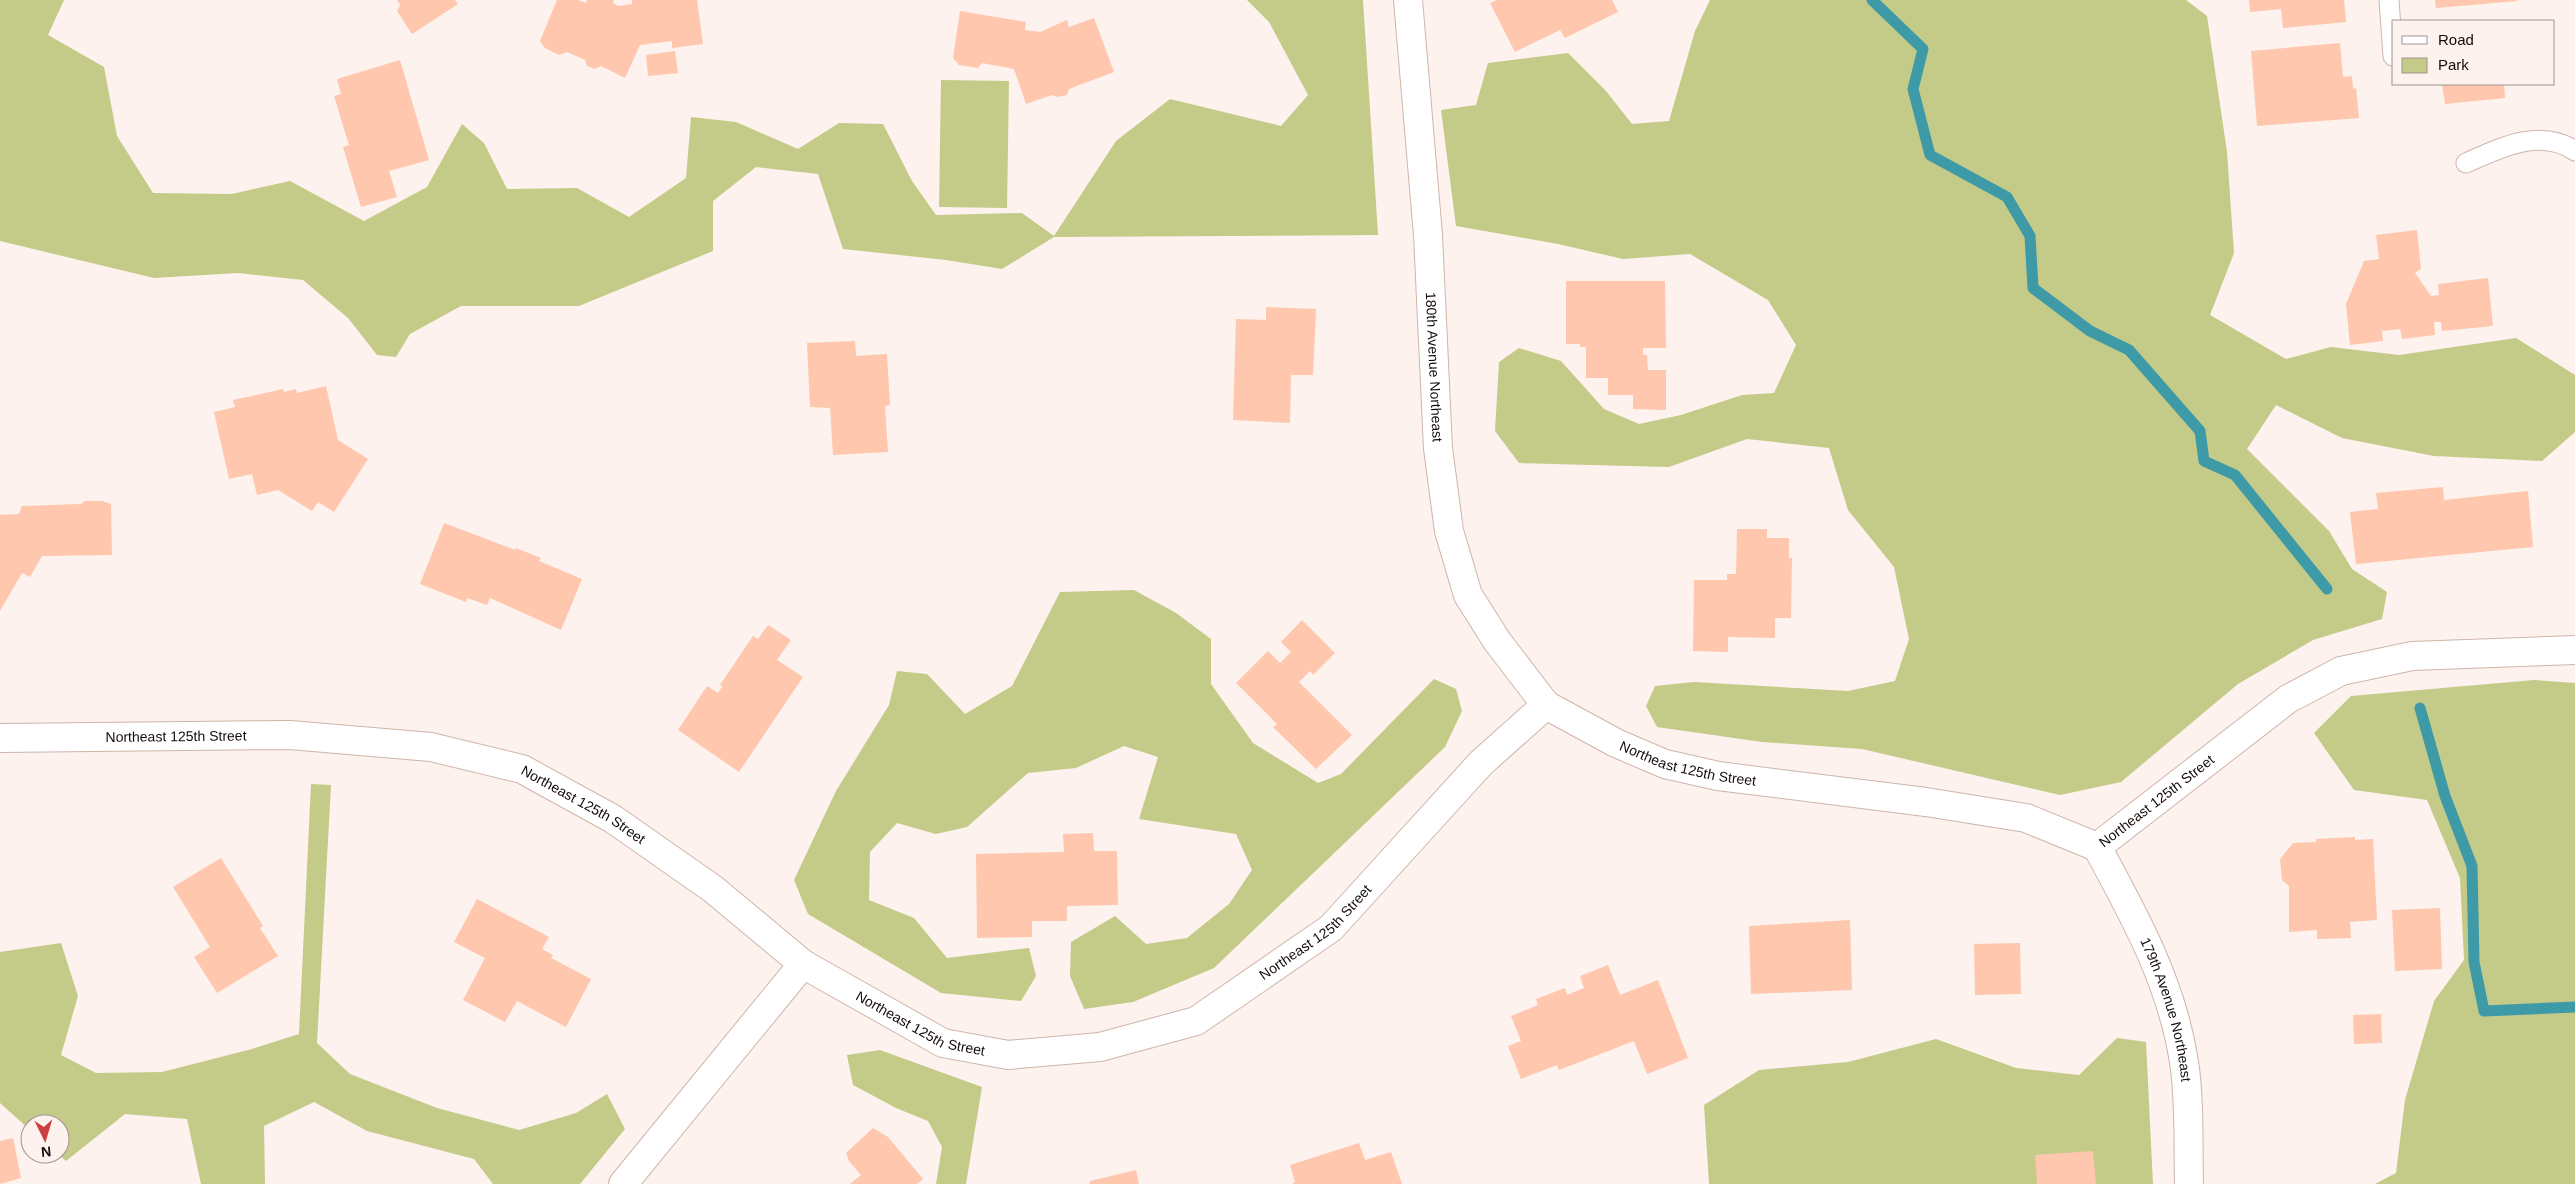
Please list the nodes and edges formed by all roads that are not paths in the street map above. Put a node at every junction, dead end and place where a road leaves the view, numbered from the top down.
1 (1408, 0) edge
2 (2389, 0) edge
3 (2392, 42) edge
4 (2575, 150) edge
5 (2466, 163) dead end
6 (2575, 650) edge
7 (1546, 705) junction
8 (0, 738) edge
9 (2097, 847) junction
10 (803, 964) junction
11 (623, 1184) edge
12 (2189, 1184) edge

1 - 7 street, 180th Avenue Northeast
2 - 3 lane
4 - 5 lane
6 - 9 street, Northeast 125th Street
7 - 9 street, Northeast 125th Street
7 - 10 street, Northeast 125th Street
8 - 10 street, Northeast 125th Street
9 - 12 street, 179th Avenue Northeast
10 - 11 street

